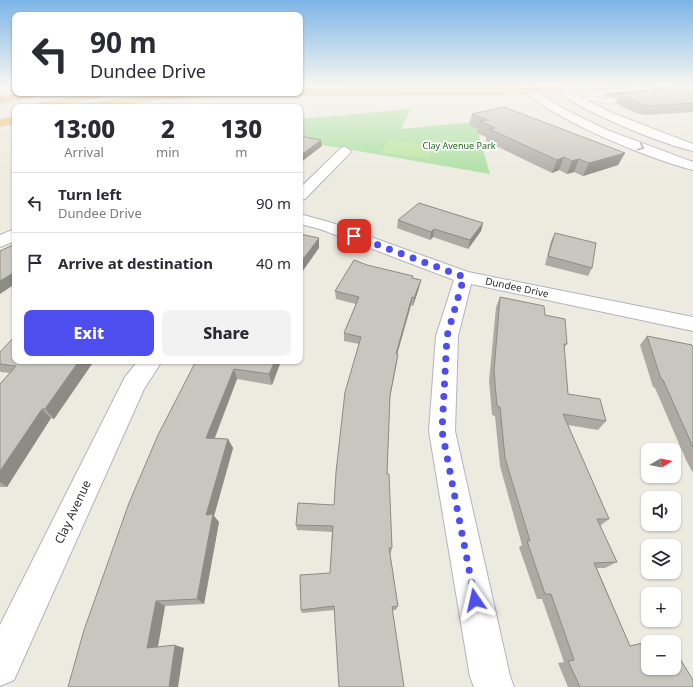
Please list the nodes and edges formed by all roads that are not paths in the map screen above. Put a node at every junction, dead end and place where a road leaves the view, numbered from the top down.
1 (573, 116) edge
2 (611, 116) edge
3 (12, 121) edge
4 (0, 123) edge
5 (693, 148) edge
6 (345, 151) dead end
7 (693, 166) edge
8 (303, 193) edge
9 (303, 220) edge
10 (12, 236) edge
11 (0, 242) edge
12 (464, 277) junction
13 (693, 324) edge
14 (150, 364) edge
15 (0, 666) edge
16 (494, 687) edge

1 -> 7 street
2 - 5 street
3 - 4 highway
6 - 8 street
9 - 12 street, Dundee Drive
10 - 11 street
12 - 13 street, Dundee Drive
12 - 16 street
14 - 15 street, Clay Avenue

